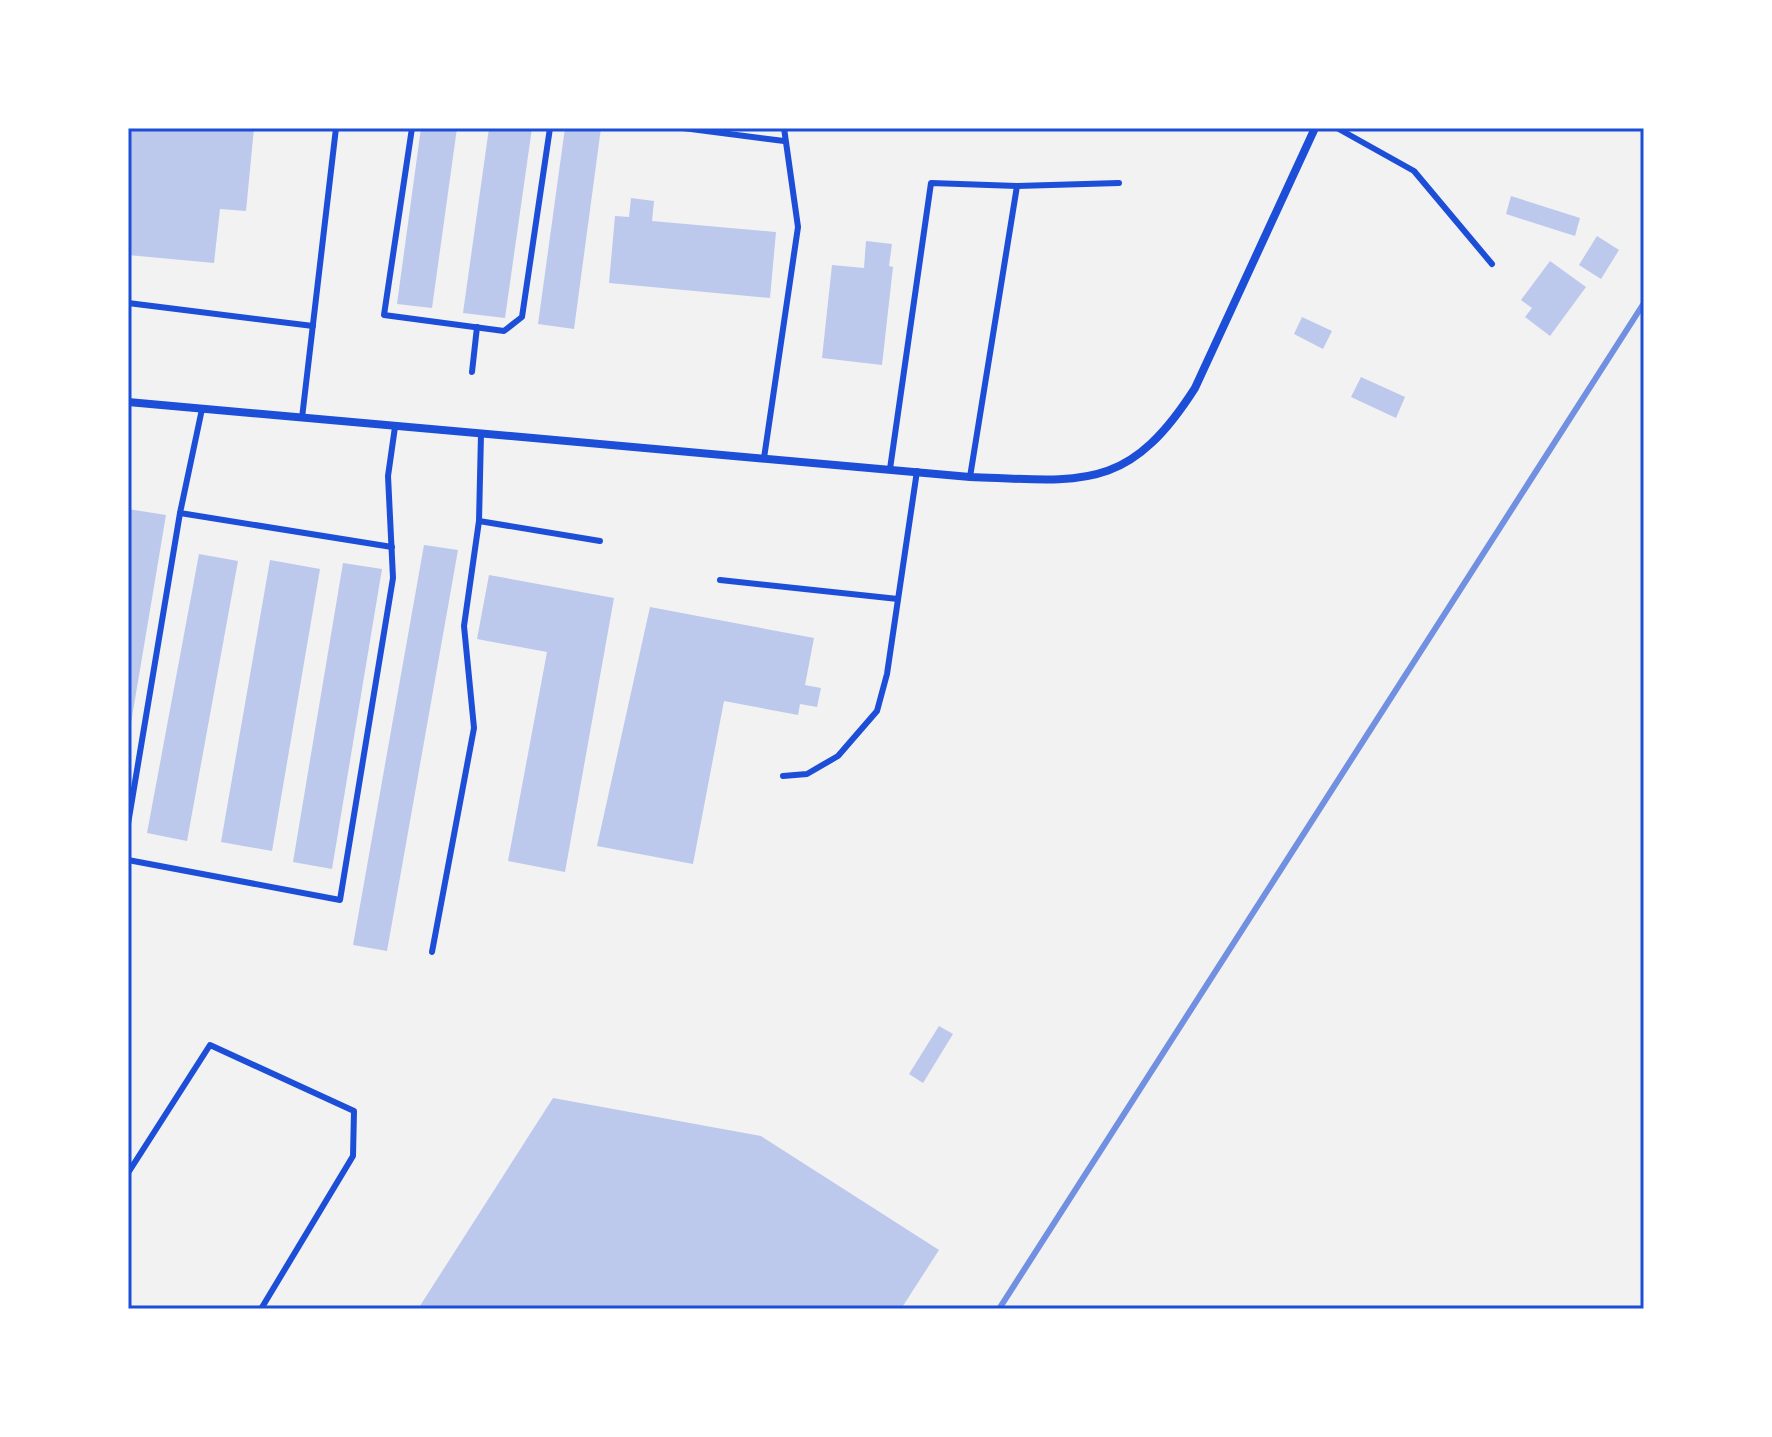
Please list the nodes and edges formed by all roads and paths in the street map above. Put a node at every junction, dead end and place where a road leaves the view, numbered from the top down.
1 (336, 128) edge
2 (412, 128) edge
3 (550, 128) edge
4 (683, 128) edge
5 (784, 128) edge
6 (1315, 128) edge
7 (1337, 128) edge
8 (784, 141) junction
9 (1119, 183) dead end
10 (1017, 186) junction
11 (1492, 264) dead end
12 (128, 303) edge
13 (313, 326) junction
14 (477, 327) junction
15 (472, 372) dead end
16 (128, 402) edge
17 (202, 409) junction
18 (302, 418) junction
19 (395, 427) junction
20 (481, 434) junction
21 (764, 458) junction
22 (890, 469) junction
23 (917, 471) junction
24 (970, 477) junction
25 (180, 513) junction
26 (479, 521) junction
27 (600, 541) dead end
28 (392, 547) junction
29 (720, 580) dead end
30 (898, 599) junction
31 (783, 776) dead end
32 (128, 824) edge
33 (128, 860) edge
34 (432, 952) dead end
35 (128, 1173) edge
36 (261, 1309) edge

1 - 13 lane
2 - 14 lane
3 - 14 lane
4 - 8 lane
5 - 8 lane
6 - 24 street
7 - 11 lane
8 - 21 lane
9 - 10 lane
10 - 22 lane
10 - 24 lane
12 - 13 lane
13 - 18 lane
14 - 15 lane
16 - 17 street
17 - 18 street
17 - 25 lane
18 - 19 street
19 - 20 street
19 - 28 lane
20 - 21 street
20 - 26 lane
21 - 22 street
22 - 23 street
23 - 24 street
23 - 30 lane
25 - 28 lane
25 - 32 lane
26 - 27 lane
26 - 34 lane
28 - 33 lane
29 - 30 lane
30 - 31 lane
35 - 36 lane

